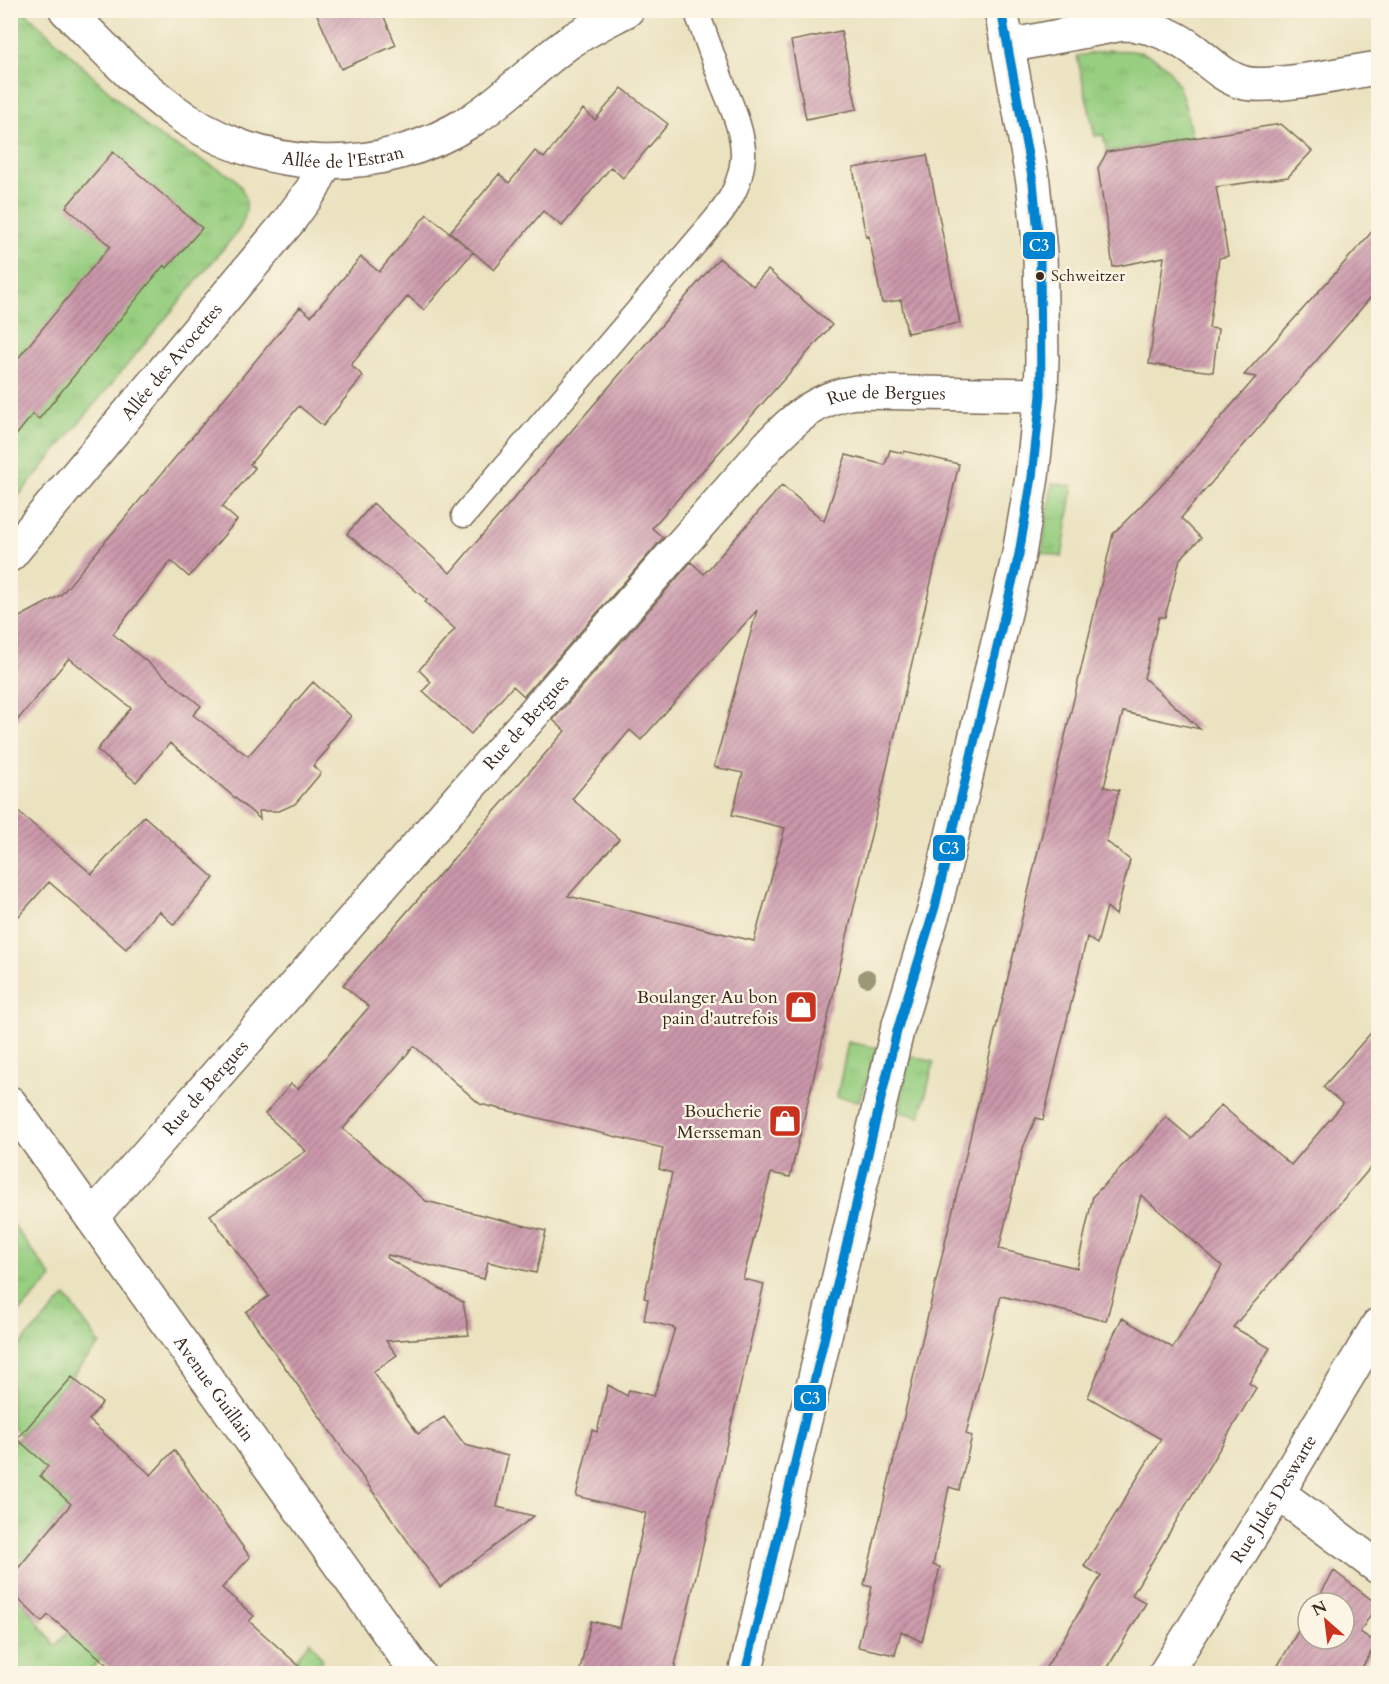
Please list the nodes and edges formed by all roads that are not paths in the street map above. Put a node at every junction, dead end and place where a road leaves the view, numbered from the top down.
1 (66, 10) edge
2 (627, 10) edge
3 (696, 10) edge
4 (1001, 10) edge
5 (1008, 46) junction
6 (1378, 68) edge
7 (325, 163) junction
8 (1041, 395) junction
9 (464, 515) dead end
10 (10, 555) edge
11 (10, 1103) edge
12 (92, 1217) junction
13 (1378, 1325) edge
14 (1278, 1493) junction
15 (1378, 1567) edge
16 (418, 1674) edge
17 (745, 1674) edge
18 (1165, 1674) edge

1 - 7 street, Allée de l'Estran
2 - 7 street, Allée de l'Estran
3 - 9 lane
4 - 5 street
5 - 6 street
5 - 8 street
7 - 10 street, Allée des Avocettes
8 - 12 street, Rue de Bergues
8 - 17 street
11 - 12 street, Avenue Guillain
12 - 16 street, Avenue Guillain
13 - 14 street, Rue Jules Deswarte
14 - 15 street
14 - 18 street, Rue Jules Deswarte

